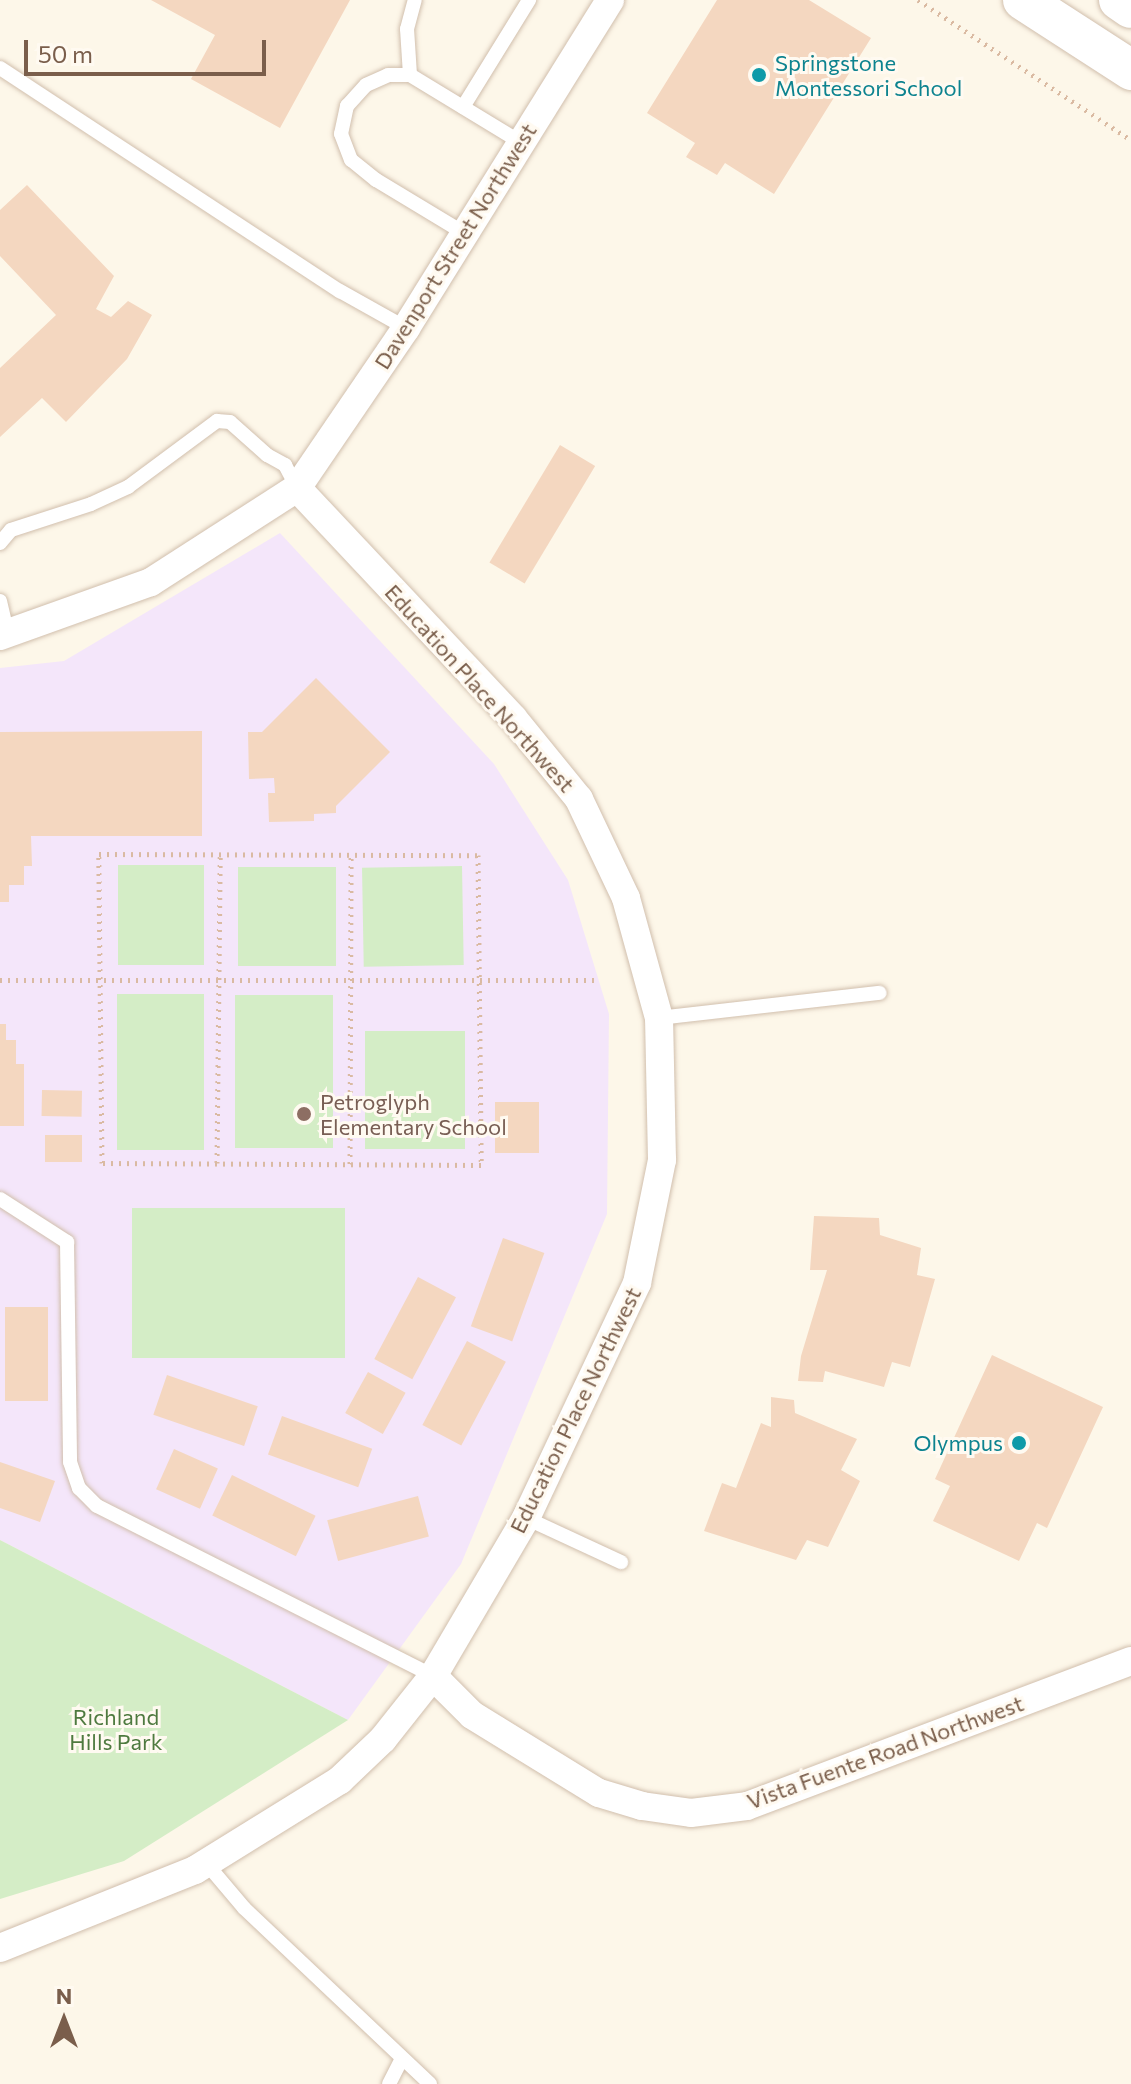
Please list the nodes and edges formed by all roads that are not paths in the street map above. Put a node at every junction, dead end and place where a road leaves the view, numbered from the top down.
1 (415, 0) edge
2 (529, 0) edge
3 (610, 0) edge
4 (1023, 0) edge
5 (1119, 0) edge
6 (1131, 8) edge
7 (0, 68) edge
8 (1131, 70) edge
9 (410, 75) junction
10 (463, 107) junction
11 (520, 142) junction
12 (464, 233) junction
13 (406, 328) junction
14 (297, 488) junction
15 (0, 543) edge
16 (0, 601) edge
17 (4, 636) edge
18 (880, 993) dead end
19 (659, 1018) junction
20 (0, 1199) edge
21 (526, 1518) junction
22 (621, 1562) dead end
23 (1131, 1661) edge
24 (433, 1676) junction
25 (206, 1863) junction
26 (0, 1948) edge
27 (401, 2060) junction
28 (389, 2084) edge
29 (430, 2084) edge

1 - 9 lane
2 - 10 lane
3 - 11 street, Davenport Street Northwest
4 - 8 street
5 - 6 street
7 - 13 lane
9 - 10 lane
9 - 12 lane
10 - 11 lane
11 - 12 street, Davenport Street Northwest
12 - 13 street, Davenport Street Northwest
13 - 14 street, Davenport Street Northwest
14 - 15 lane
14 - 17 street
14 - 19 street, Education Place Northwest
16 - 17 lane
18 - 19 lane
19 - 21 street, Education Place Northwest
20 - 24 lane
21 - 22 lane
21 - 24 street, Education Place Northwest
23 - 24 street, Vista Fuente Road Northwest
24 - 25 street, Education Place Northwest
25 - 26 street, Education Place Northwest
25 - 27 lane
27 - 28 lane
27 - 29 lane

